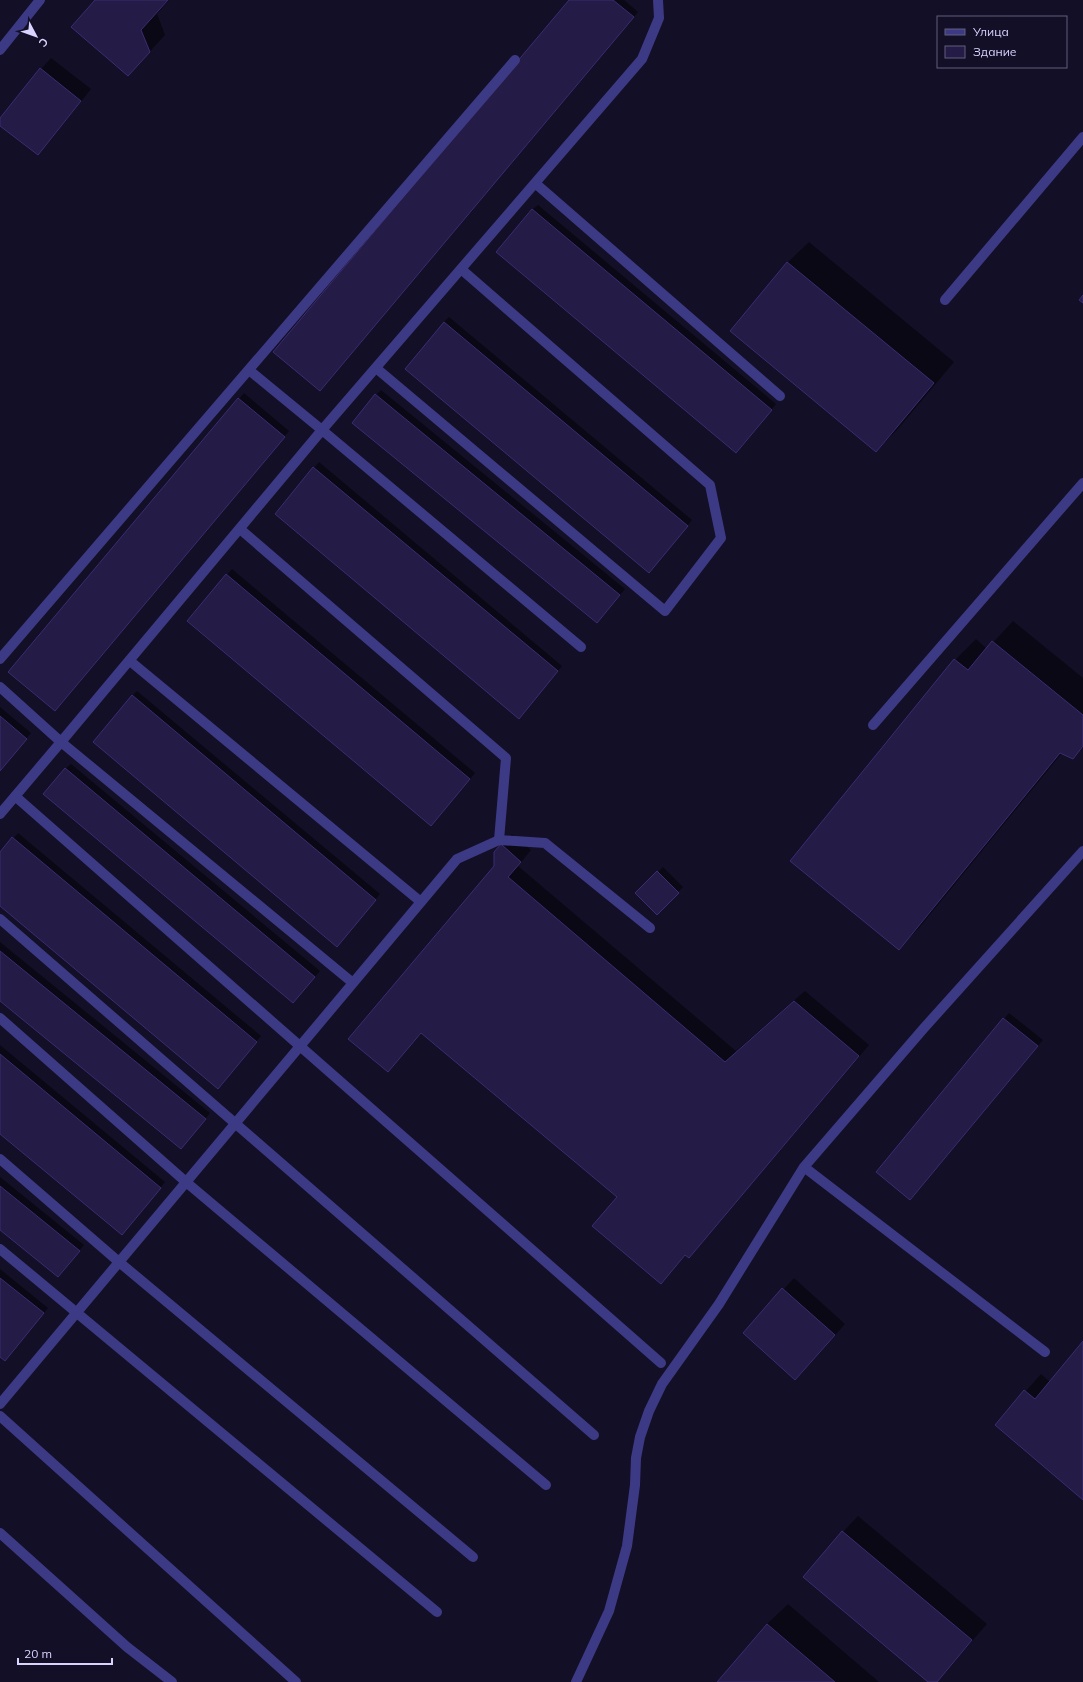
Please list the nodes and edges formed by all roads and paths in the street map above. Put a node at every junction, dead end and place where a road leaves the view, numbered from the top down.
1 (40, 0) edge
2 (658, 0) edge
3 (0, 50) edge
4 (515, 60) dead end
5 (1083, 137) edge
6 (535, 183) junction
7 (461, 269) junction
8 (945, 300) dead end
9 (376, 368) junction
10 (249, 370) junction
11 (780, 396) dead end
12 (322, 430) junction
13 (1083, 483) edge
14 (240, 529) junction
15 (581, 647) dead end
16 (0, 659) edge
17 (130, 660) junction
18 (0, 687) edge
19 (873, 725) dead end
20 (61, 742) junction
21 (15, 796) junction
22 (0, 814) edge
23 (499, 840) junction
24 (1083, 851) edge
25 (421, 902) junction
26 (0, 919) edge
27 (650, 928) dead end
28 (353, 983) junction
29 (0, 1018) edge
30 (300, 1047) junction
31 (236, 1122) junction
32 (0, 1159) edge
33 (804, 1167) junction
34 (186, 1182) junction
35 (0, 1249) edge
36 (119, 1262) junction
37 (77, 1312) junction
38 (1044, 1352) dead end
39 (661, 1363) dead end
40 (0, 1404) edge
41 (0, 1416) edge
42 (594, 1435) dead end
43 (546, 1485) dead end
44 (0, 1533) edge
45 (473, 1557) dead end
46 (437, 1612) dead end
47 (172, 1682) edge
48 (296, 1682) edge
49 (576, 1682) edge

1 - 3 street
2 - 6 street
4 - 10 street
5 - 8 street
6 - 7 street
6 - 11 street
7 - 9 street
7 - 9 street
9 - 12 street
10 - 12 street
10 - 16 street
12 - 14 street
12 - 15 street
13 - 19 street
14 - 17 street
14 - 23 street
17 - 20 street
17 - 25 street
18 - 20 street
20 - 21 street
20 - 28 street
21 - 22 street
21 - 30 street
23 - 25 street
23 - 27 street
24 - 33 street
25 - 28 street
26 - 31 street
28 - 30 street
29 - 34 street
30 - 31 street
30 - 39 street
31 - 34 street
31 - 42 street
32 - 36 street
33 - 38 street
33 - 49 street
34 - 36 street
34 - 43 street
35 - 37 street
36 - 37 street
36 - 45 street
37 - 40 street
37 - 46 street
41 - 48 street
44 - 47 street

